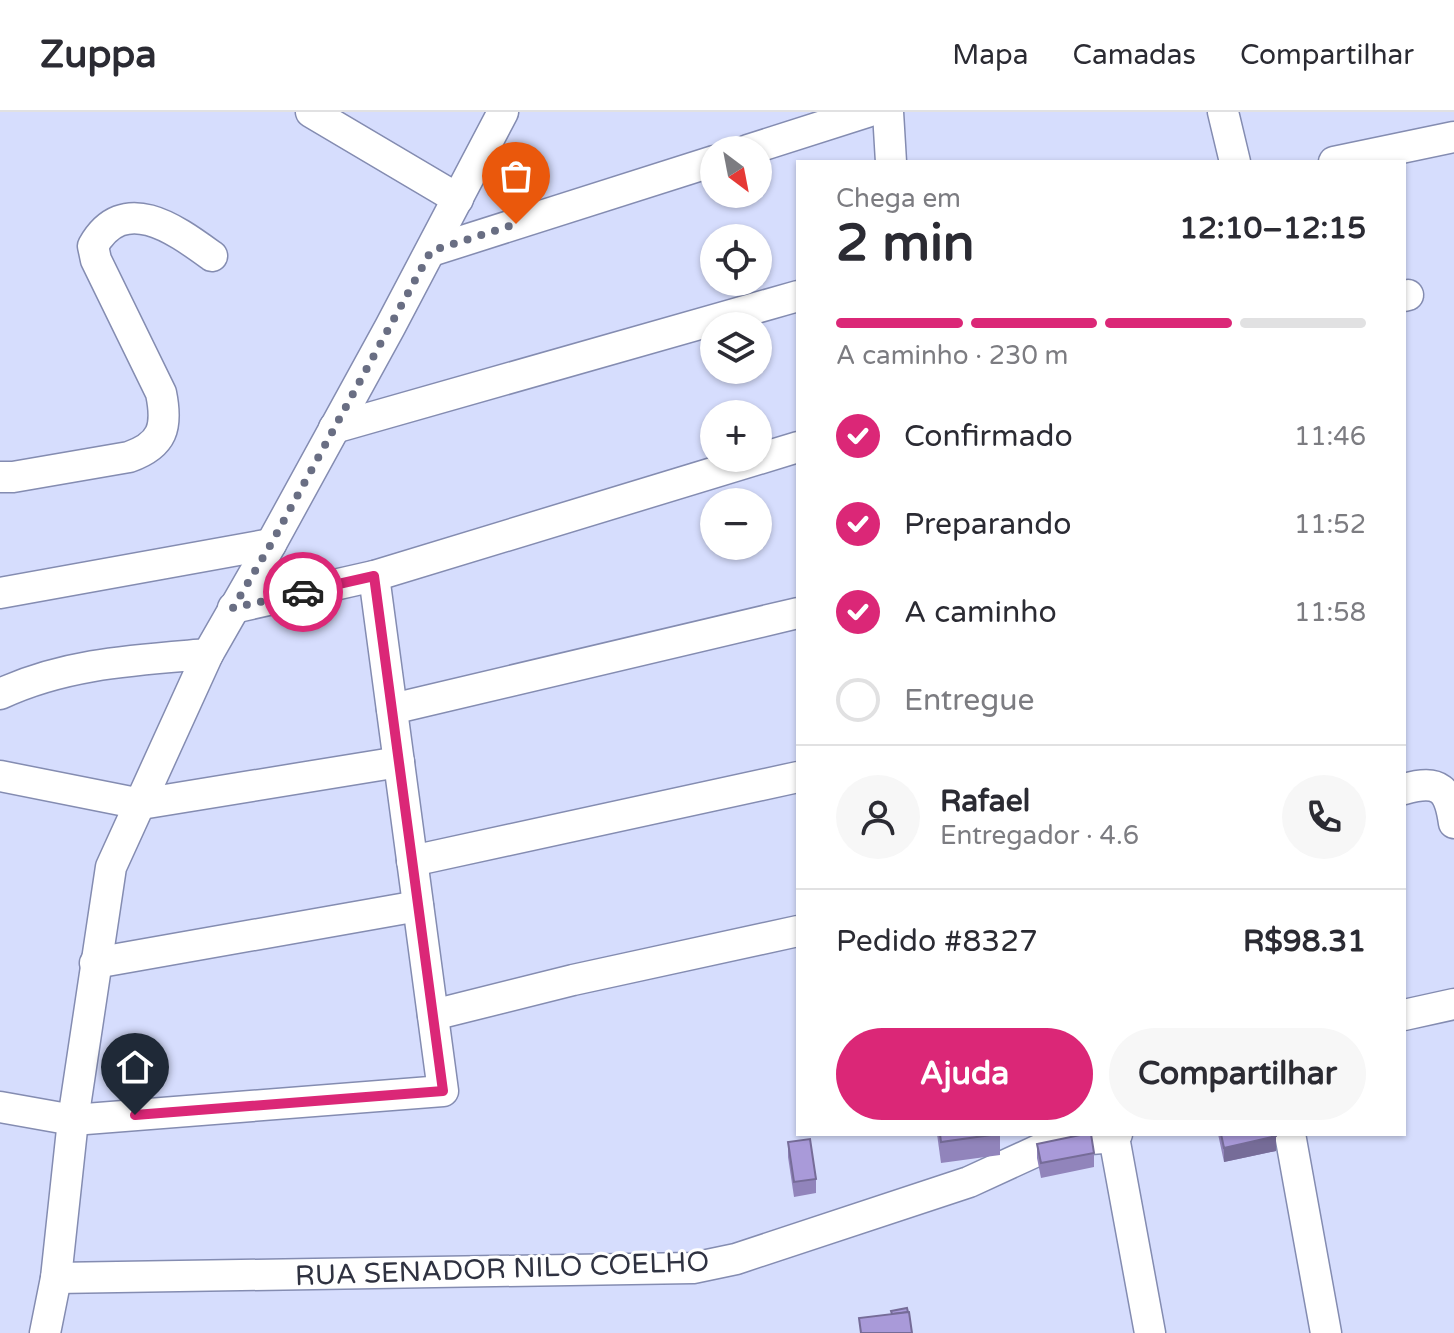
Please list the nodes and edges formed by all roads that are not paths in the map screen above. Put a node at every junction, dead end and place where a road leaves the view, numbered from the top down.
1 (311, 112) edge
2 (503, 112) edge
3 (867, 112) edge
4 (888, 112) edge
5 (1223, 112) edge
6 (1454, 137) edge
7 (772, 142) edge
8 (891, 160) edge
9 (1235, 160) edge
10 (1344, 160) edge
11 (700, 165) edge
12 (458, 199) junction
13 (431, 251) junction
14 (212, 256) dead end
15 (796, 297) edge
16 (334, 428) junction
17 (796, 448) edge
18 (0, 477) edge
19 (271, 544) junction
20 (374, 576) junction
21 (0, 593) edge
22 (233, 608) junction
23 (796, 613) edge
24 (208, 654) junction
25 (0, 694) edge
26 (392, 709) junction
27 (399, 762) junction
28 (0, 776) edge
29 (796, 777) edge
30 (1406, 788) edge
31 (141, 804) junction
32 (1454, 823) edge
33 (412, 861) junction
34 (418, 906) junction
35 (796, 931) edge
36 (95, 963) junction
37 (1454, 1004) edge
38 (433, 1015) junction
39 (1406, 1015) edge
40 (0, 1107) edge
41 (73, 1120) junction
42 (1115, 1136) edge
43 (1290, 1136) edge
44 (56, 1278) junction
45 (45, 1333) edge
46 (1150, 1333) edge
47 (1326, 1333) edge

1 - 12 street
2 - 12 street
3 - 7 street
4 - 8 street
5 - 9 street
6 - 10 street
11 - 13 street
12 - 13 street
13 - 16 street
14 - 18 street
15 - 16 street
16 - 19 street
17 - 20 street
19 - 21 street
19 - 22 street
20 - 22 street
20 - 26 street
22 - 24 street
23 - 26 street
24 - 25 street
24 - 31 street
26 - 27 street
27 - 31 street
27 - 33 street
28 - 31 street
29 - 33 street
30 - 32 street
31 - 36 street
33 - 34 street
34 - 36 street
34 - 38 street
35 - 38 street
36 - 41 street
37 - 39 street
38 - 41 street
40 - 41 street
41 - 44 street
42 - 44 street, RUA SENADOR NILO COELHO
42 - 46 street
43 - 47 street
44 - 45 street

